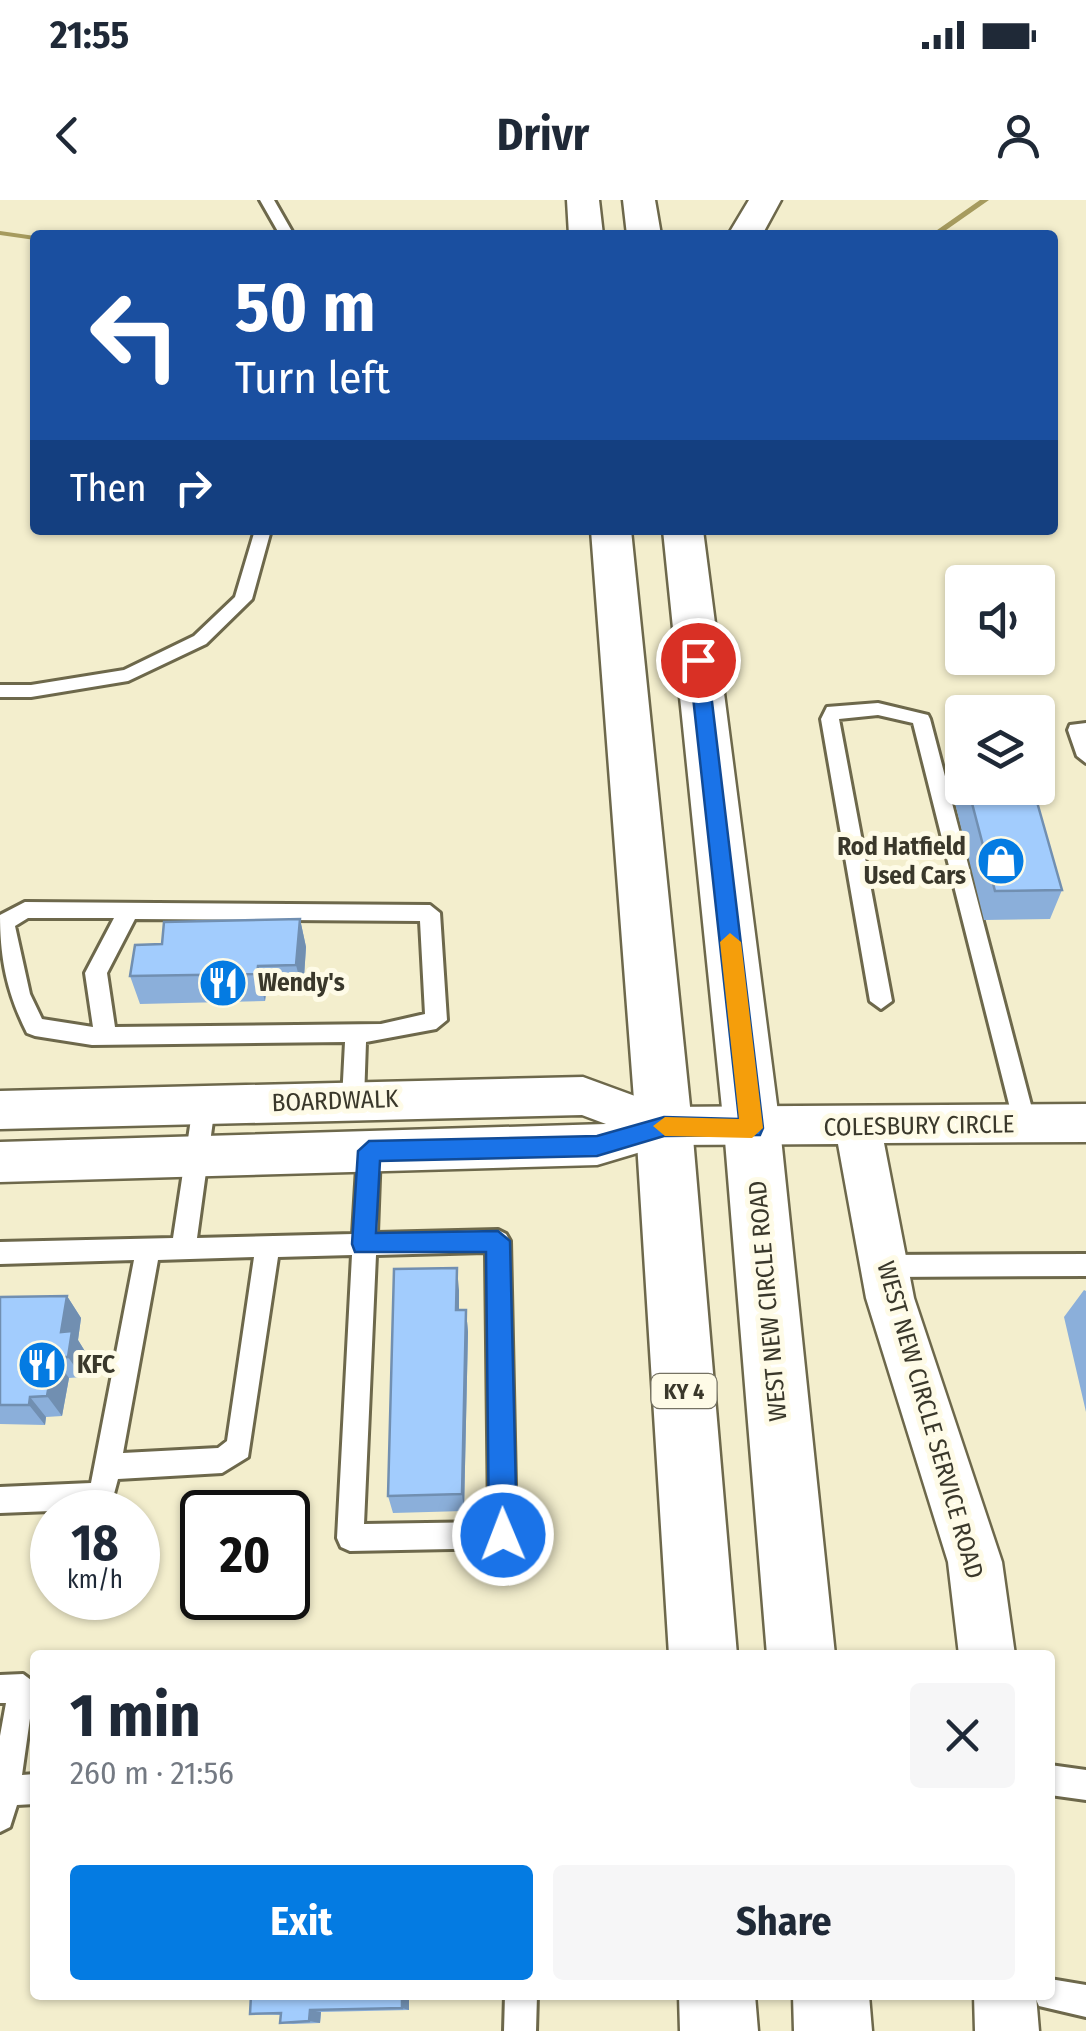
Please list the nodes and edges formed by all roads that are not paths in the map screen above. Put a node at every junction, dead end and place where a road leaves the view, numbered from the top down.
1 (267, 200) edge
2 (583, 200) edge
3 (639, 200) edge
4 (764, 200) edge
5 (283, 230) edge
6 (586, 230) edge
7 (643, 230) edge
8 (749, 230) edge
9 (262, 535) edge
10 (612, 535) edge
11 (684, 535) edge
12 (0, 692) edge
13 (1086, 730) edge
14 (1086, 756) edge
15 (128, 912) junction
16 (2, 925) edge
17 (880, 1001) dead end
18 (356, 1032) junction
19 (106, 1036) junction
20 (354, 1100) junction
21 (204, 1106) junction
22 (0, 1110) edge
23 (1086, 1123) edge
24 (1025, 1124) junction
25 (664, 1126) junction
26 (858, 1127) junction
27 (752, 1128) junction
28 (369, 1151) junction
29 (195, 1155) junction
30 (0, 1162) edge
31 (364, 1244) junction
32 (268, 1246) junction
33 (182, 1249) junction
34 (148, 1250) junction
35 (0, 1254) edge
36 (1086, 1265) edge
37 (884, 1266) junction
38 (108, 1468) junction
39 (0, 1500) edge
40 (702, 1650) edge
41 (800, 1650) edge
42 (987, 1650) edge
43 (0, 1689) edge
44 (1055, 1781) edge
45 (1086, 1785) edge
46 (30, 1791) edge
47 (2, 1804) edge
48 (1055, 1996) edge
49 (521, 2000) edge
50 (717, 2000) edge
51 (831, 2000) edge
52 (1005, 2000) edge
53 (1086, 2001) edge
54 (520, 2031) edge
55 (719, 2031) edge
56 (833, 2031) edge
57 (1007, 2031) edge

1 - 5 lane
2 - 6 highway
3 - 7 highway
4 - 8 highway
9 - 12 lane
10 - 25 highway, KY 4
11 - 27 highway, WEST NEW CIRCLE ROAD
13 - 14 lane
15 - 16 lane
15 - 18 lane
15 - 19 lane
16 - 19 lane
17 - 24 lane
18 - 19 lane
18 - 20 lane
20 - 21 street, BOARDWALK
20 - 25 street, BOARDWALK
21 - 22 street, BOARDWALK
21 - 29 lane
23 - 24 street, COLESBURY CIRCLE
24 - 26 street, COLESBURY CIRCLE
25 - 27 street, BOARDWALK
25 - 28 street, BOARDWALK
25 - 40 highway, KY 4
26 - 27 street, COLESBURY CIRCLE
26 - 37 street, WEST NEW CIRCLE SERVICE ROAD
27 - 41 highway, WEST NEW CIRCLE ROAD
28 - 29 street, BOARDWALK
28 - 31 lane
29 - 30 street, BOARDWALK
29 - 33 lane
31 - 31 lane
31 - 32 lane
32 - 33 lane
32 - 38 lane
33 - 34 lane
34 - 35 lane
34 - 38 lane
36 - 37 lane
37 - 42 street, WEST NEW CIRCLE SERVICE ROAD
38 - 39 lane
43 - 47 lane
44 - 45 lane
46 - 47 lane
48 - 53 lane
49 - 54 lane
50 - 55 highway
51 - 56 highway
52 - 57 street

